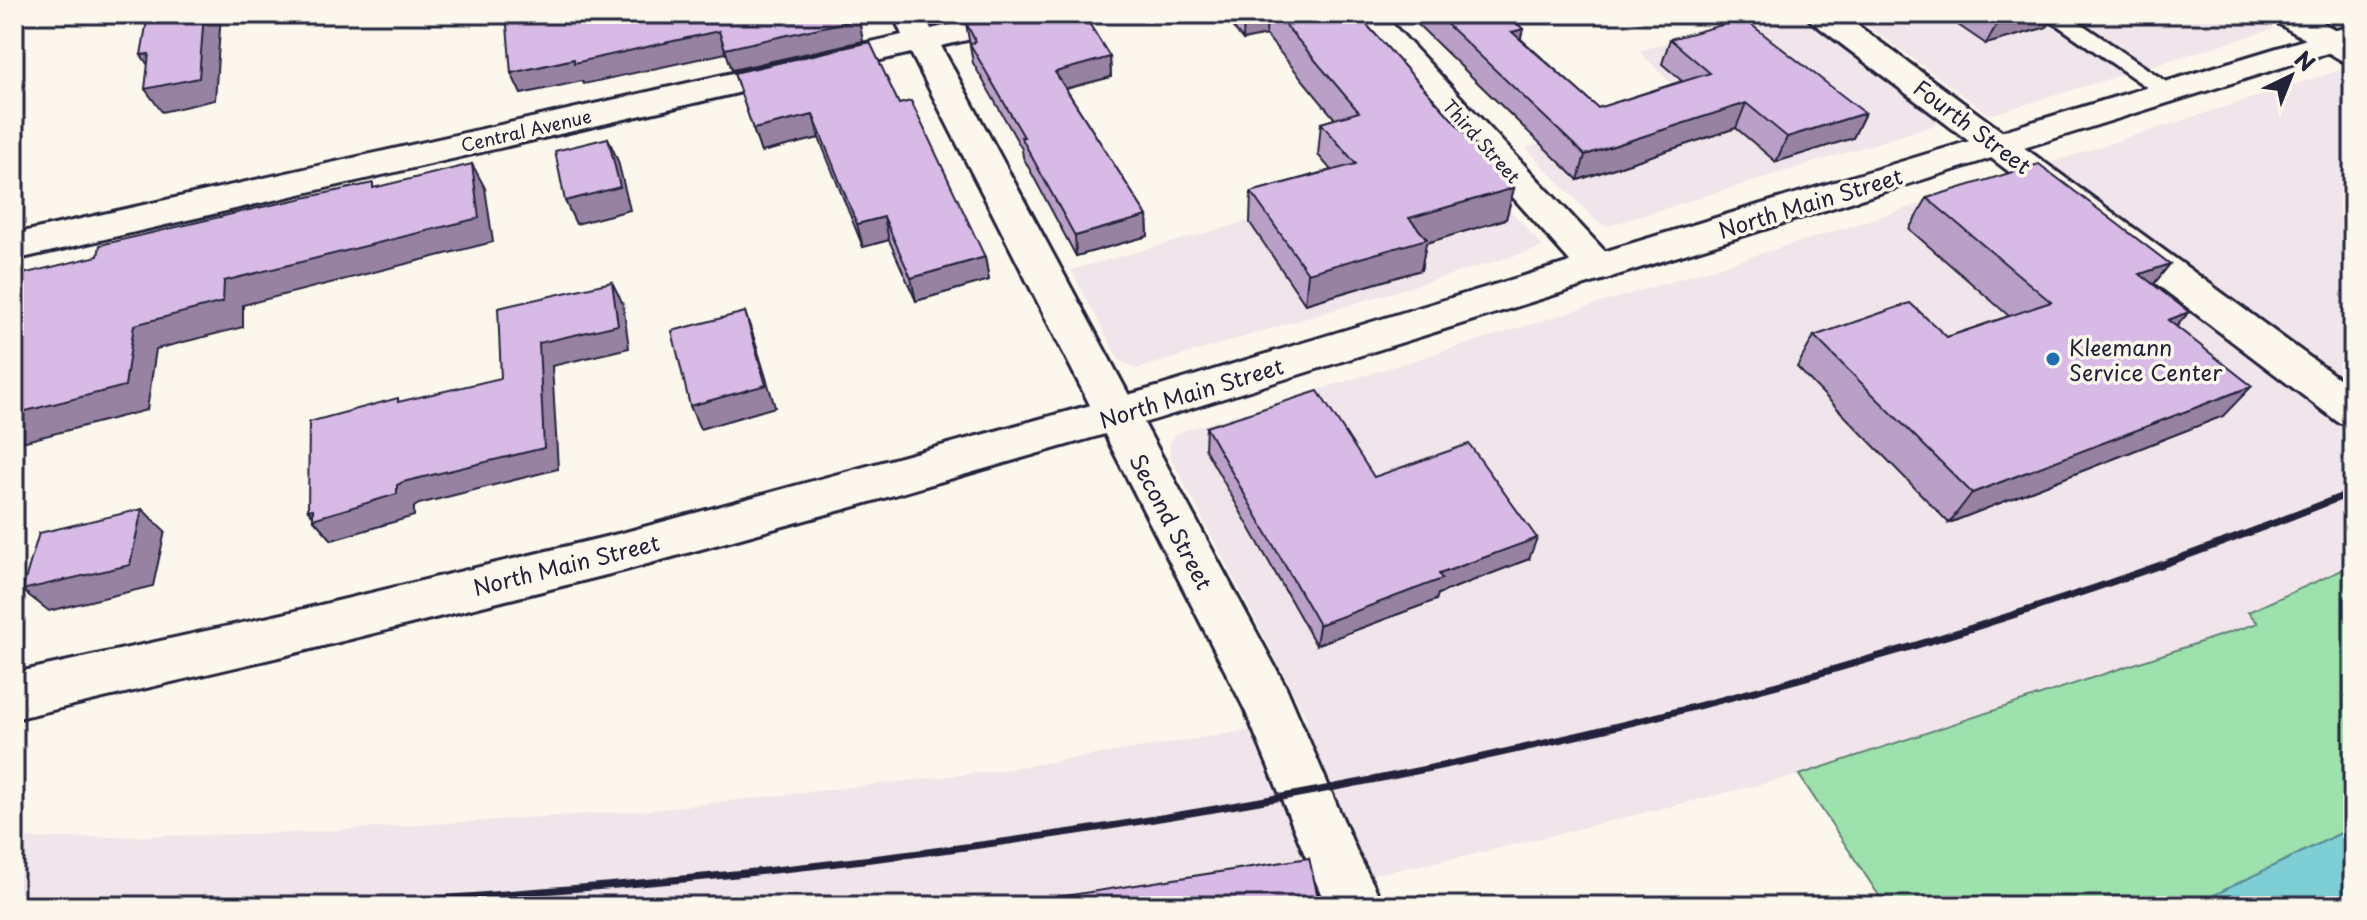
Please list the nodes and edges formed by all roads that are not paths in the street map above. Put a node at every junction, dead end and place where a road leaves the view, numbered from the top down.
1 (1039, 14) edge
2 (1366, 14) edge
3 (1822, 14) edge
4 (2052, 14) edge
5 (2285, 14) edge
6 (915, 27) edge
7 (2346, 43) edge
8 (2169, 92) junction
9 (1998, 145) junction
10 (14, 247) edge
11 (1598, 268) junction
12 (2353, 411) edge
13 (1116, 414) junction
14 (14, 696) edge
15 (1356, 906) edge

1 - 6 street, Central Avenue
2 - 11 street, Third Street
3 - 9 street, Fourth Street
4 - 8 lane
5 - 7 street
6 - 10 street, Central Avenue
6 - 13 street, Second Street
7 - 8 street, North Main Street
8 - 9 street, North Main Street
9 - 11 street, North Main Street
9 - 12 street, Fourth Street
11 - 13 street, North Main Street
13 - 14 street, North Main Street
13 - 15 street, Second Street

